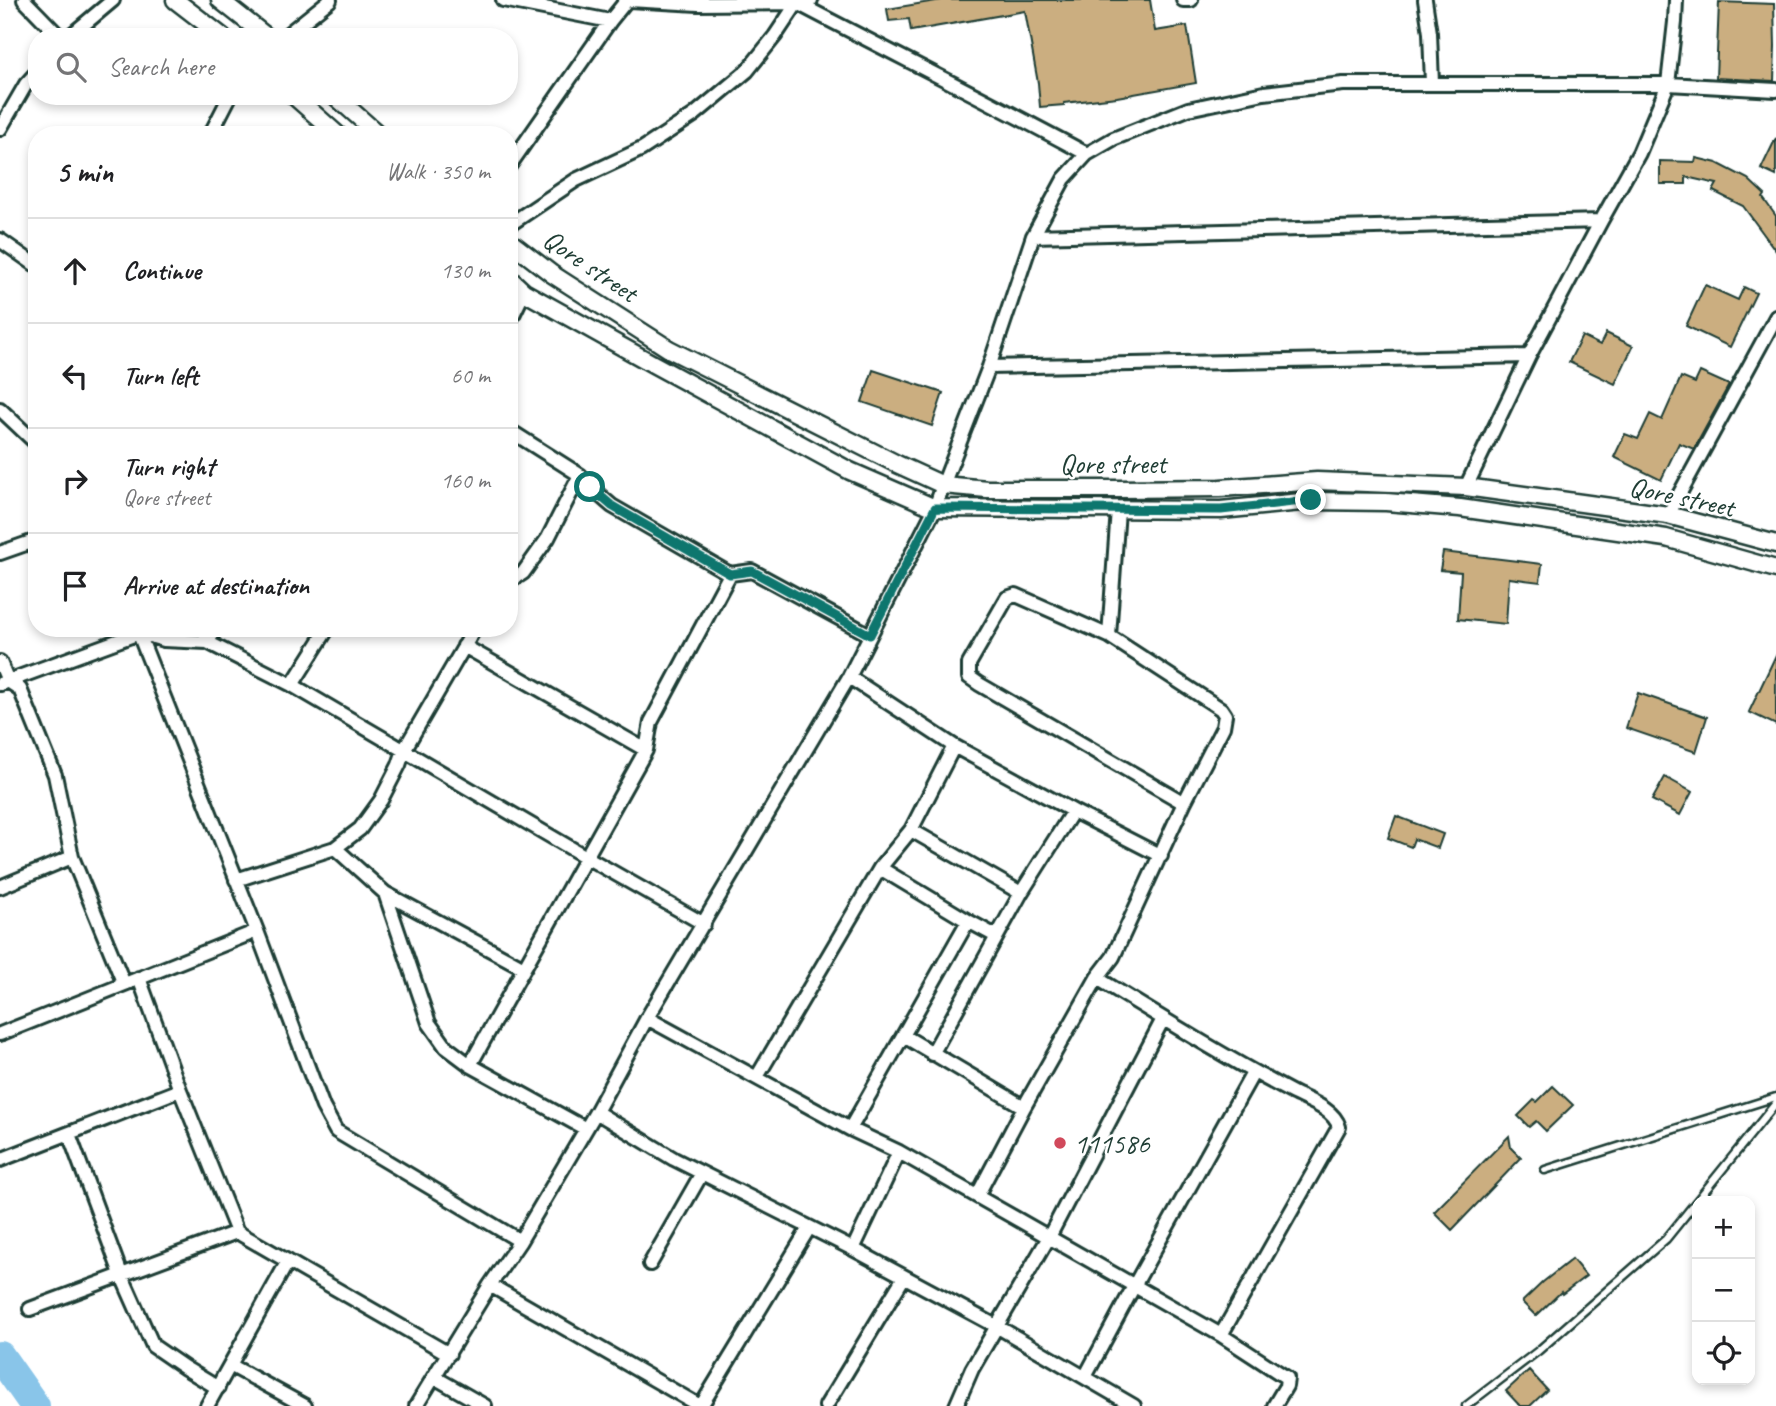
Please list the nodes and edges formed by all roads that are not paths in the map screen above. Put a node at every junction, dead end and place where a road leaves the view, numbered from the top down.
1 (24, 0) edge
2 (113, 0) edge
3 (175, 0) edge
4 (220, 0) edge
5 (330, 0) edge
6 (503, 0) edge
7 (628, 0) edge
8 (811, 0) edge
9 (1183, 0) edge
10 (1191, 0) edge
11 (1425, 0) edge
12 (1676, 0) edge
13 (797, 3) junction
14 (311, 6) edge
15 (610, 21) junction
16 (51, 28) edge
17 (80, 28) edge
18 (211, 28) edge
19 (256, 28) edge
20 (292, 28) edge
21 (28, 82) edge
22 (1432, 83) junction
23 (1668, 84) junction
24 (1776, 90) edge
25 (225, 105) edge
26 (305, 105) edge
27 (345, 105) edge
28 (215, 126) edge
29 (328, 126) edge
30 (369, 126) edge
31 (0, 130) edge
32 (518, 153) edge
33 (1087, 155) junction
34 (518, 219) edge
35 (1601, 221) junction
36 (1033, 236) junction
37 (0, 240) edge
38 (518, 248) edge
39 (28, 259) edge
40 (518, 286) edge
41 (524, 292) junction
42 (518, 304) edge
43 (1776, 317) edge
44 (1529, 356) junction
45 (989, 367) junction
46 (0, 410) edge
47 (28, 436) edge
48 (518, 436) edge
49 (580, 475) junction
50 (943, 485) junction
51 (1466, 487) junction
52 (935, 508) junction
53 (1118, 510) junction
54 (1668, 515) junction
55 (28, 543) edge
56 (1776, 544) edge
57 (0, 553) edge
58 (1776, 569) edge
59 (730, 574) junction
60 (518, 576) edge
61 (870, 635) junction
62 (1109, 636) junction
63 (120, 637) edge
64 (141, 637) edge
65 (156, 637) edge
66 (211, 637) edge
67 (322, 637) edge
68 (470, 637) edge
69 (207, 642) junction
70 (464, 646) junction
71 (0, 662) edge
72 (849, 677) junction
73 (4, 683) edge
74 (292, 685) junction
75 (954, 746) junction
76 (404, 750) junction
77 (646, 750) junction
78 (1184, 803) junction
79 (1073, 811) junction
80 (911, 830) junction
81 (335, 848) junction
82 (1161, 856) junction
83 (72, 857) junction
84 (586, 857) junction
85 (880, 868) junction
86 (236, 880) junction
87 (0, 887) edge
88 (1021, 892) junction
89 (385, 893) junction
90 (968, 921) junction
91 (704, 924) junction
92 (257, 931) junction
93 (996, 936) junction
94 (524, 968) junction
95 (139, 978) junction
96 (1097, 978) junction
97 (124, 984) junction
98 (648, 1018) junction
99 (1163, 1019) junction
100 (0, 1034) edge
101 (904, 1036) junction
102 (932, 1054) junction
103 (470, 1065) junction
104 (1253, 1073) junction
105 (757, 1077) junction
106 (180, 1090) junction
107 (1776, 1097) edge
108 (1776, 1103) edge
109 (1024, 1107) junction
110 (596, 1112) junction
111 (586, 1129) junction
112 (850, 1129) junction
113 (69, 1134) junction
114 (900, 1152) junction
115 (0, 1160) edge
116 (1545, 1170) dead end
117 (702, 1173) junction
118 (977, 1195) junction
119 (809, 1228) junction
120 (237, 1232) junction
121 (1049, 1237) junction
122 (520, 1241) junction
123 (853, 1249) junction
124 (288, 1261) junction
125 (650, 1264) dead end
126 (121, 1274) junction
127 (904, 1277) junction
128 (489, 1285) junction
129 (1134, 1286) junction
130 (30, 1309) dead end
131 (998, 1327) junction
132 (1221, 1335) junction
133 (449, 1354) junction
134 (230, 1365) junction
135 (434, 1377) junction
136 (1085, 1377) junction
137 (218, 1388) junction
138 (957, 1405) edge
139 (207, 1406) edge
140 (305, 1406) edge
141 (416, 1406) edge
142 (485, 1406) edge
143 (700, 1406) edge
144 (826, 1406) edge
145 (1134, 1406) edge
146 (1274, 1406) edge
147 (1466, 1406) edge

1 - 16 street
2 - 17 street
3 - 18 street
4 - 19 street
5 - 14 street
6 - 15 street
7 - 13 street
7 - 15 street
8 - 13 street
9 - 10 street
11 - 22 street
12 - 23 street
13 - 33 street
13 - 34 street
14 - 20 street
15 - 32 street
21 - 31 street
22 - 23 street
22 - 33 street
23 - 24 street
23 - 35 street
25 - 28 street
26 - 29 street
27 - 30 street
33 - 36 street
35 - 36 street
35 - 44 street
36 - 45 street
37 - 39 street
38 - 50 street, Qore street
40 - 41 street, Qore street
41 - 42 street
41 - 52 street, Qore street
43 - 54 street
44 - 45 street
44 - 51 street
45 - 50 street
46 - 47 street
48 - 49 street
49 - 59 street
49 - 60 street
50 - 51 street, Qore street
50 - 52 street
51 - 54 street, Qore street
52 - 53 street, Qore street
52 - 61 street
53 - 58 street, Qore street
53 - 62 street
54 - 56 street, Qore street
55 - 57 street
59 - 61 street
59 - 77 street
61 - 72 street
62 - 78 street
62 - 78 street
63 - 73 street
64 - 86 street
65 - 69 street
66 - 69 street
67 - 74 street
68 - 70 street
69 - 74 street
70 - 76 street
70 - 77 street
71 - 73 street
72 - 75 street
72 - 91 street
73 - 83 street
74 - 76 street
75 - 79 street
75 - 80 street
76 - 81 street
76 - 84 street
77 - 84 street
78 - 82 street
79 - 82 street
79 - 88 street
80 - 85 street
80 - 88 street
81 - 86 street
81 - 89 street
82 - 96 street
83 - 87 street
83 - 97 street
84 - 91 street
84 - 94 street
85 - 90 street
85 - 105 street
86 - 92 street
88 - 93 street
89 - 94 street
89 - 103 street
90 - 93 street
90 - 101 street
91 - 98 street
92 - 95 street
92 - 122 street
93 - 102 street
94 - 103 street
95 - 97 street
95 - 106 street
96 - 99 street
96 - 109 street
97 - 100 street
98 - 105 street
98 - 110 street
99 - 104 street
99 - 121 street
101 - 102 street
101 - 112 street
102 - 109 street
103 - 111 street
104 - 129 street
104 - 132 street
105 - 112 street
106 - 113 street
106 - 120 street
107 - 116 lane
108 - 147 lane
109 - 118 street
110 - 111 street
110 - 117 street
111 - 122 street
112 - 114 street
113 - 115 street
113 - 126 street
114 - 118 street
114 - 123 street
117 - 119 street
117 - 125 street
118 - 121 street
119 - 123 street
119 - 143 street
120 - 124 street
120 - 126 street
121 - 129 street
121 - 131 street
122 - 128 street
123 - 127 street
124 - 133 street
124 - 134 street
126 - 130 street
126 - 137 street
127 - 131 street
127 - 144 street
128 - 133 street
128 - 143 street
129 - 132 street
129 - 136 street
131 - 136 street
131 - 138 street
132 - 146 street
133 - 135 street
134 - 137 street
134 - 140 street
135 - 141 street
135 - 142 street
136 - 145 street
137 - 139 street

